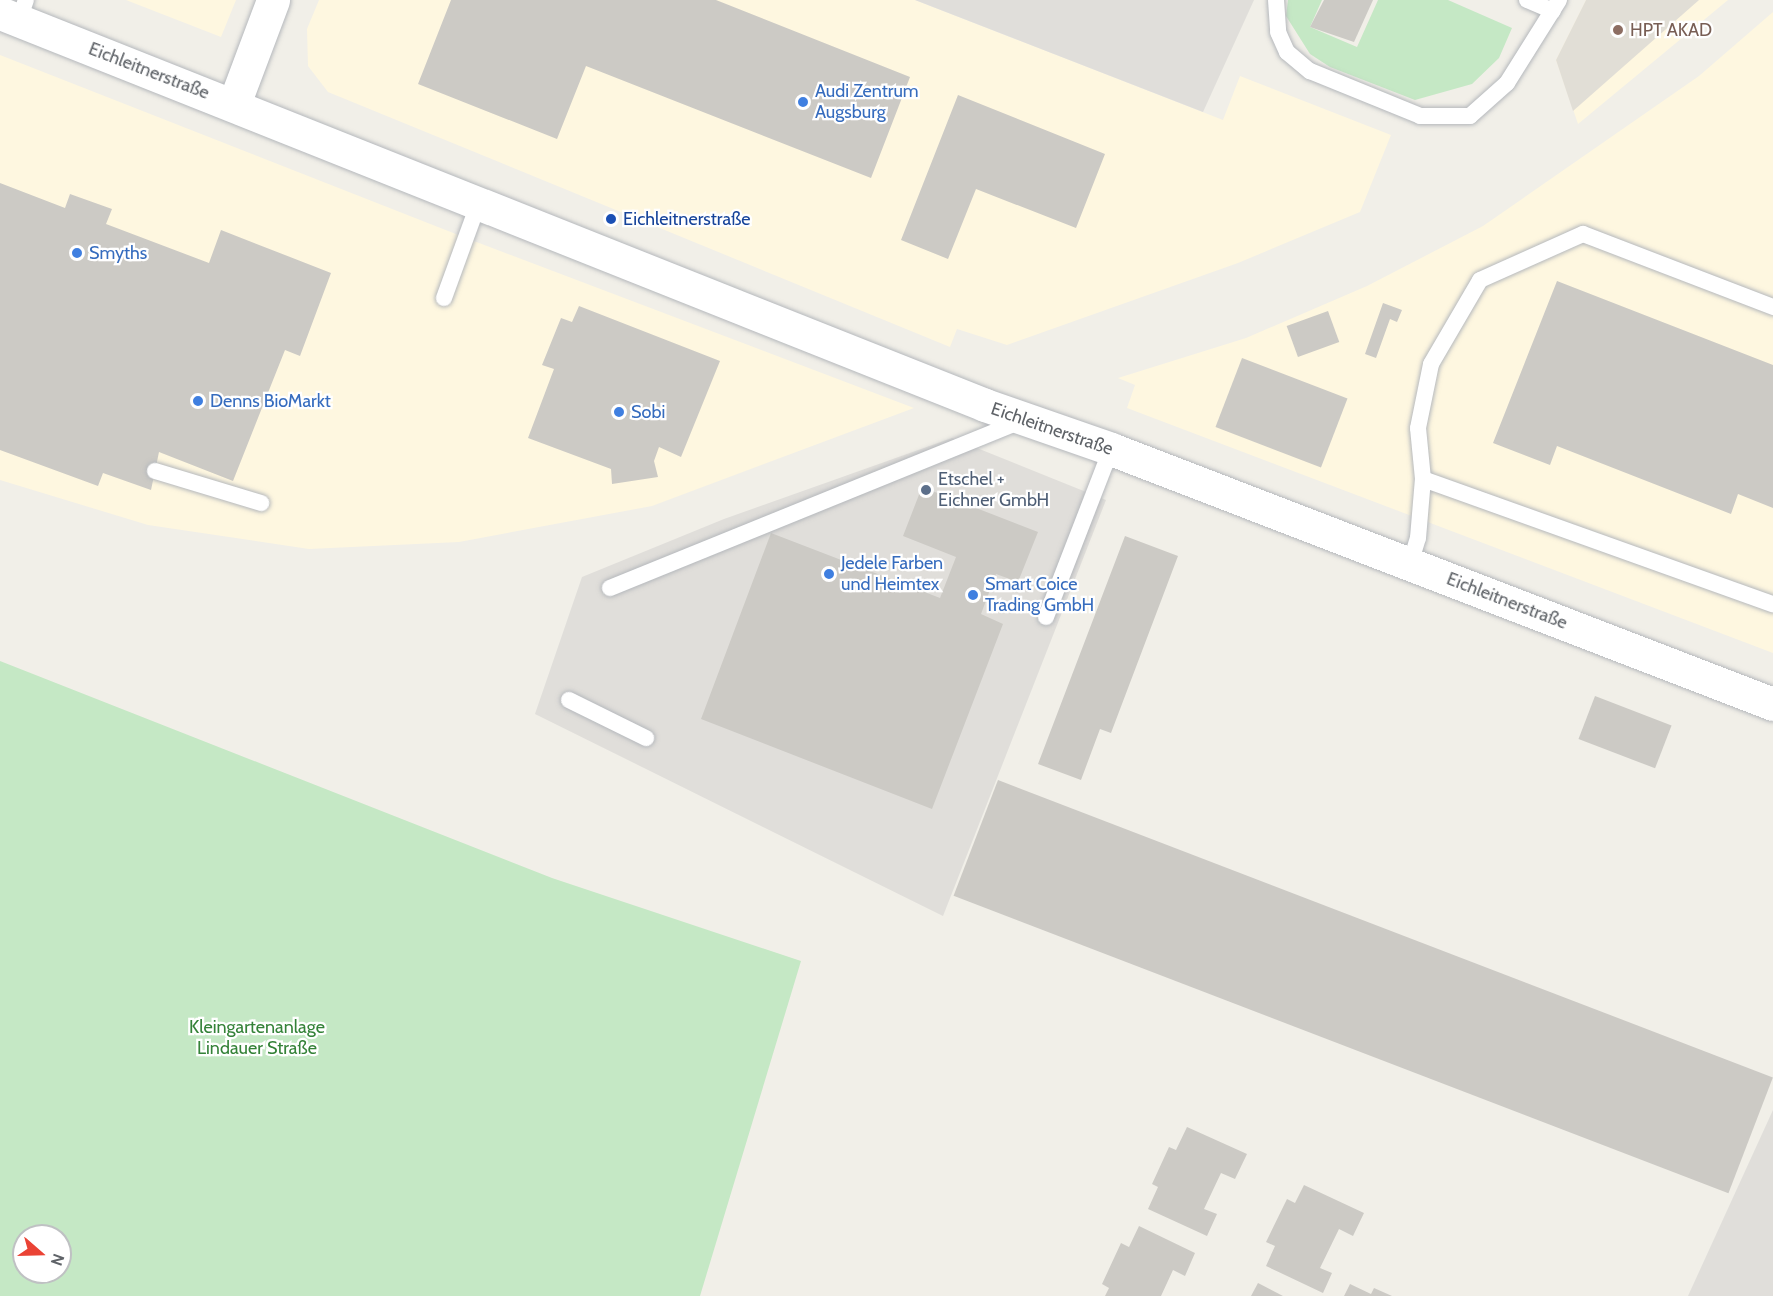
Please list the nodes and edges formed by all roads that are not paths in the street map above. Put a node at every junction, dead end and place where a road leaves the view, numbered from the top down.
1 (273, 0) edge
2 (1276, 0) edge
3 (1527, 0) edge
4 (1556, 6) edge
5 (15, 11) edge
6 (234, 104) junction
7 (479, 202) junction
8 (444, 298) dead end
9 (1773, 308) edge
10 (1026, 418) junction
11 (1111, 449) junction
12 (155, 471) dead end
13 (1423, 479) junction
14 (261, 503) dead end
15 (1410, 564) junction
16 (610, 588) dead end
17 (1773, 604) edge
18 (1046, 617) dead end
19 (569, 700) dead end
20 (1773, 704) edge
21 (646, 738) dead end

1 - 6 main road
2 - 4 lane
3 - 4 lane
5 - 6 main road, Eichleitnerstraße
6 - 7 main road, Eichleitnerstraße
7 - 8 lane
7 - 10 main road, Eichleitnerstraße
9 - 13 lane
10 - 11 main road, Eichleitnerstraße
10 - 16 lane
11 - 15 main road, Eichleitnerstraße
11 - 18 lane
12 - 14 lane
13 - 15 lane
13 - 17 lane
15 - 20 main road, Eichleitnerstraße
19 - 21 lane

